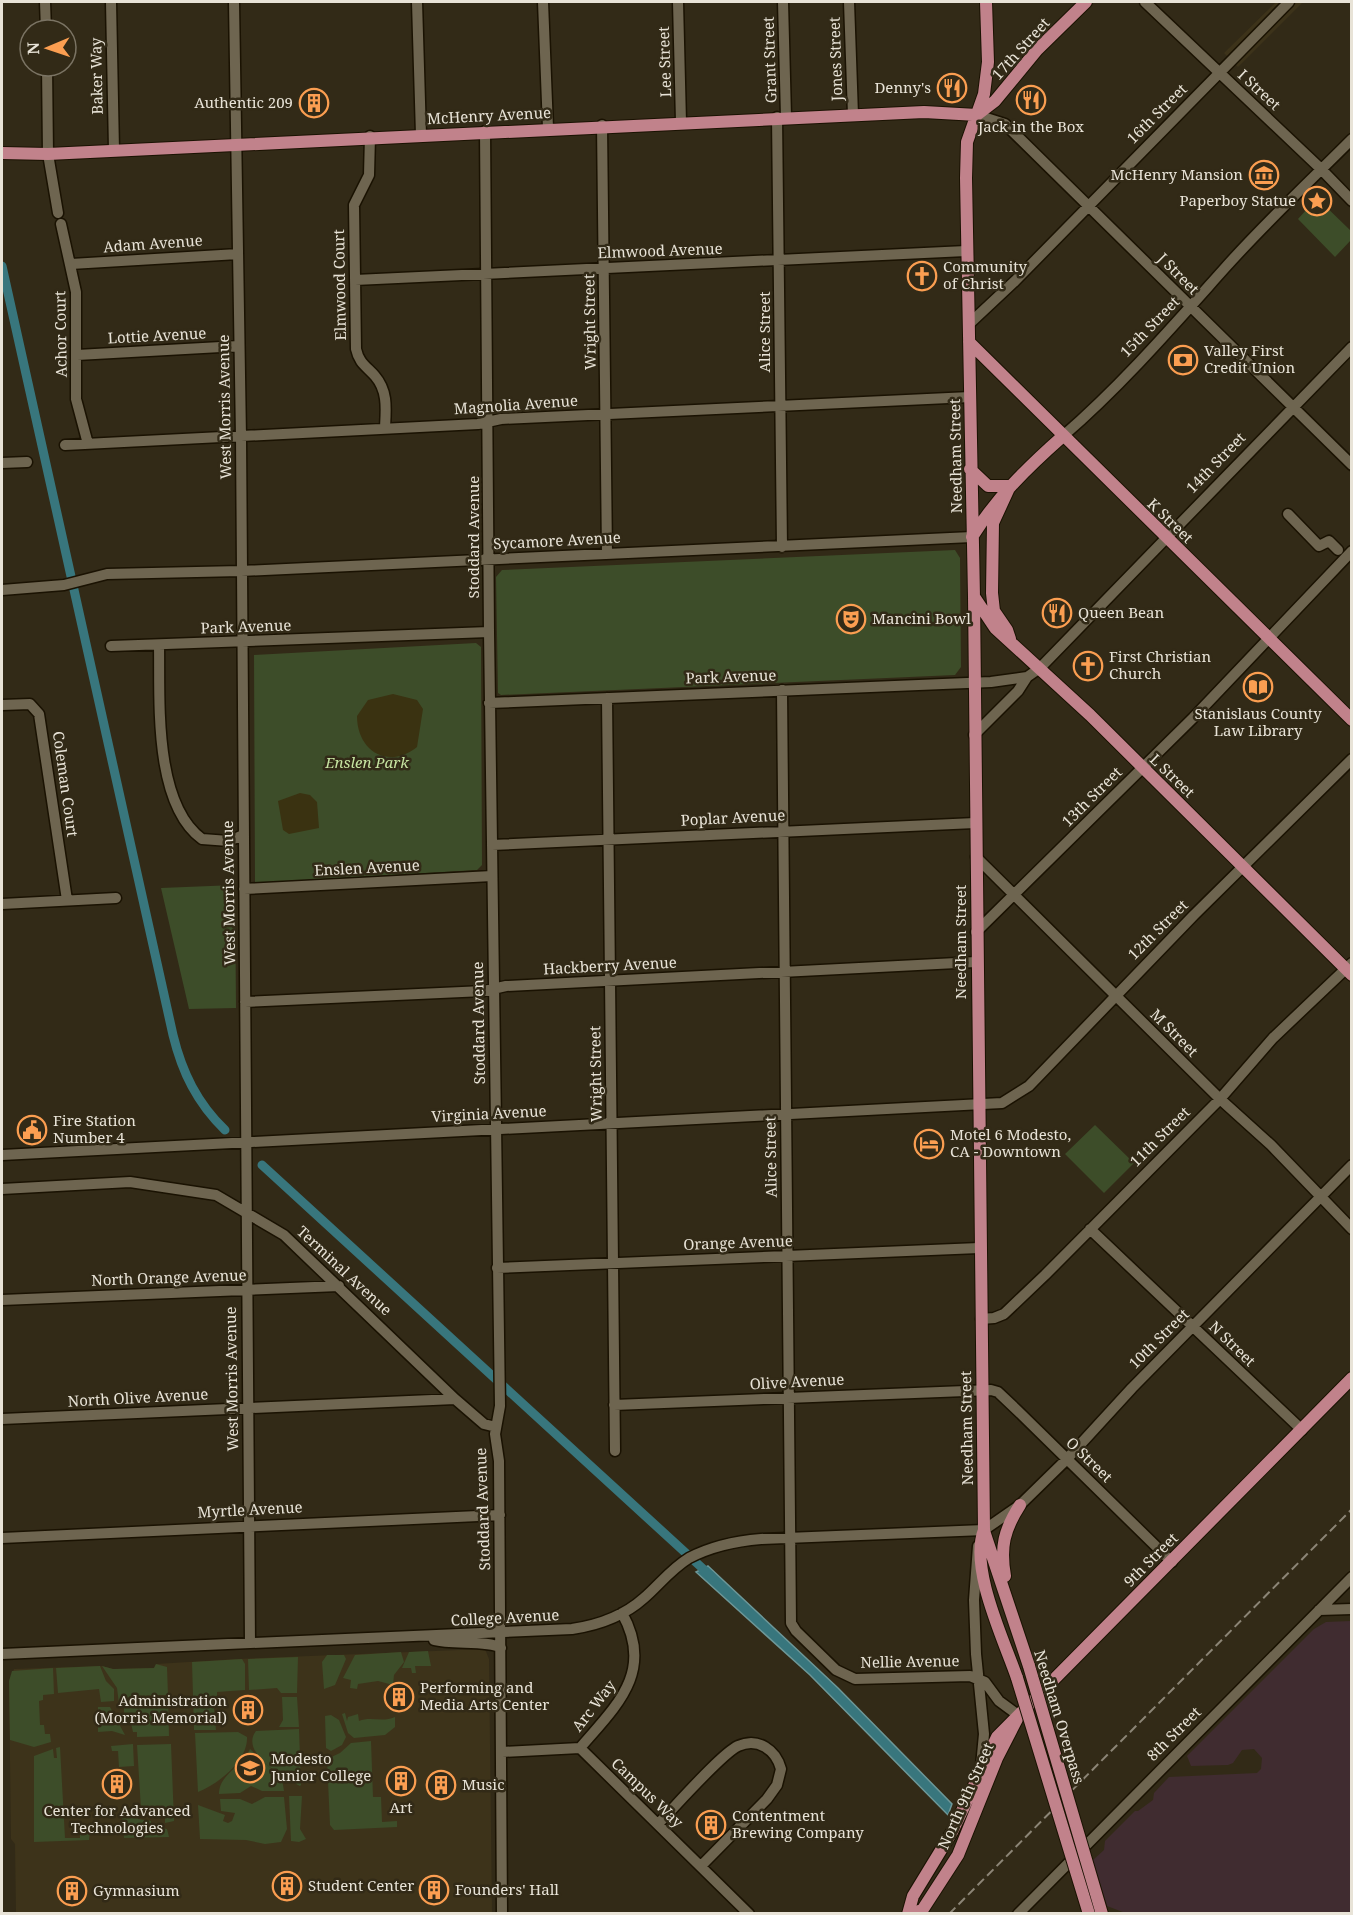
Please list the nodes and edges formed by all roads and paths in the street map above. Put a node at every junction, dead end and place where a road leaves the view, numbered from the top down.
1 (45, 2) edge
2 (111, 2) edge
3 (234, 2) edge
4 (417, 2) edge
5 (543, 2) edge
6 (678, 2) edge
7 (783, 2) edge
8 (849, 2) edge
9 (986, 2) edge
10 (1086, 2) edge
11 (1145, 2) edge
12 (1289, 2) edge
13 (46, 18) edge
14 (1218, 72) junction
15 (47, 78) edge
16 (853, 115) junction
17 (977, 115) junction
18 (782, 117) junction
19 (681, 122) junction
20 (602, 125) junction
21 (548, 128) junction
22 (485, 131) junction
23 (421, 135) junction
24 (370, 136) junction
25 (1352, 139) edge
26 (237, 143) junction
27 (114, 150) junction
28 (2, 153) edge
29 (48, 154) junction
30 (1321, 169) junction
31 (1352, 201) edge
32 (1087, 206) junction
33 (966, 251) junction
34 (238, 254) junction
35 (780, 261) junction
36 (71, 264) junction
37 (604, 268) junction
38 (486, 275) junction
39 (355, 280) junction
40 (1191, 308) junction
41 (969, 324) junction
42 (969, 342) junction
43 (239, 346) junction
44 (1352, 347) edge
45 (77, 355) junction
46 (970, 397) junction
47 (779, 406) junction
48 (1292, 406) junction
49 (606, 414) junction
50 (489, 422) junction
51 (385, 427) junction
52 (1063, 436) junction
53 (241, 437) junction
54 (88, 444) junction
55 (65, 445) dead end
56 (27, 462) dead end
57 (2, 463) edge
58 (1352, 465) edge
59 (970, 469) junction
60 (1010, 486) junction
61 (1288, 514) dead end
62 (972, 537) junction
63 (1166, 538) junction
64 (782, 546) junction
65 (1338, 550) dead end
66 (1352, 551) edge
67 (607, 554) junction
68 (489, 560) junction
69 (241, 571) junction
70 (2, 590) edge
71 (974, 597) junction
72 (489, 632) junction
73 (1269, 638) junction
74 (241, 643) junction
75 (1011, 643) junction
76 (159, 645) junction
77 (111, 646) dead end
78 (1040, 668) junction
79 (1027, 677) junction
80 (974, 682) junction
81 (782, 690) junction
82 (607, 698) junction
83 (489, 703) junction
84 (2, 705) edge
85 (1352, 720) edge
86 (974, 735) junction
87 (1352, 759) edge
88 (1142, 768) junction
89 (975, 823) junction
90 (783, 830) junction
91 (243, 835) junction
92 (608, 839) junction
93 (492, 845) junction
94 (975, 857) junction
95 (1243, 868) junction
96 (492, 876) junction
97 (244, 889) junction
98 (1013, 895) junction
99 (116, 898) dead end
100 (67, 900) junction
101 (2, 904) edge
102 (976, 932) junction
103 (976, 962) junction
104 (1350, 969) edge
105 (784, 972) junction
106 (610, 981) junction
107 (494, 989) junction
108 (1115, 996) junction
109 (245, 1002) junction
110 (1220, 1099) junction
111 (978, 1106) junction
112 (786, 1115) junction
113 (611, 1123) junction
114 (495, 1128) junction
115 (246, 1143) junction
116 (2, 1155) edge
117 (1352, 1165) edge
118 (2, 1189) edge
119 (1320, 1198) junction
120 (247, 1213) junction
121 (1352, 1228) edge
122 (1090, 1229) junction
123 (979, 1248) junction
124 (787, 1256) junction
125 (613, 1263) junction
126 (497, 1268) junction
127 (339, 1286) junction
128 (247, 1289) junction
129 (2, 1300) edge
130 (981, 1319) junction
131 (1192, 1327) junction
132 (1352, 1378) edge
133 (981, 1389) junction
134 (788, 1397) junction
135 (455, 1399) junction
136 (614, 1405) junction
137 (247, 1408) junction
138 (2, 1419) edge
139 (496, 1427) junction
140 (1302, 1430) junction
141 (615, 1451) dead end
142 (1066, 1460) junction
143 (1020, 1505) junction
144 (500, 1515) junction
145 (248, 1524) junction
146 (982, 1533) junction
147 (2, 1538) edge
148 (789, 1538) junction
149 (1172, 1562) junction
150 (1352, 1577) edge
151 (1352, 1609) edge
152 (1319, 1610) junction
153 (622, 1613) junction
154 (791, 1623) joint
155 (1016, 1627) junction
156 (501, 1634) junction
157 (419, 1637) junction
158 (250, 1643) junction
159 (501, 1648) junction
160 (2, 1654) edge
161 (979, 1679) junction
162 (1018, 1715) junction
163 (579, 1748) junction
164 (502, 1752) junction
165 (980, 1769) junction
166 (658, 1824) junction
167 (701, 1866) junction
168 (743, 1911) edge
169 (502, 1914) edge
170 (908, 1914) edge
171 (913, 1914) edge
172 (1018, 1914) edge
173 (1089, 1914) edge
174 (1102, 1914) edge

1 - 13 street
2 - 27 street, Baker Way
3 - 26 street, West Morris Avenue
4 - 23 street
5 - 21 street
6 - 19 street, Lee Street
7 - 18 street, Grant Street
8 - 16 street, Jones Street
9 - 17 main road, Needham Street
10 - 17 main road, 17th Street
11 - 14 street, I Street
12 - 14 street, 16th Street
14 - 30 street, I Street
14 - 32 street, 16th Street
15 - 29 street, Achor Court
16 - 17 main road, McHenry Avenue
16 - 18 main road, McHenry Avenue
17 - 32 street, J Street
17 - 33 main road, Needham Street
18 - 19 main road, McHenry Avenue
18 - 35 street, Alice Street
19 - 20 main road, McHenry Avenue
20 - 21 main road, McHenry Avenue
20 - 37 street, Wright Street
21 - 22 main road, McHenry Avenue
22 - 23 main road, McHenry Avenue
22 - 38 street, Stoddard Avenue
23 - 24 main road, McHenry Avenue
24 - 26 main road, McHenry Avenue
24 - 39 street, Elmwood Court
25 - 30 street, 15th Street
26 - 27 main road, McHenry Avenue
26 - 34 street, West Morris Avenue
27 - 29 main road, McHenry Avenue
28 - 29 main road, McHenry Avenue
29 - 36 street, Achor Court
30 - 31 street, I Street
30 - 40 street, 15th Street
32 - 40 street, J Street
32 - 41 street, 16th Street
33 - 35 street, Elmwood Avenue
33 - 41 main road, Needham Street
34 - 36 street, Adam Avenue
34 - 43 street, West Morris Avenue
35 - 37 street, Elmwood Avenue
35 - 47 street, Alice Street
36 - 45 street, Achor Court
37 - 38 street, Elmwood Avenue
37 - 49 street, Wright Street
38 - 39 street, Elmwood Avenue
38 - 50 street, Stoddard Avenue
39 - 51 street, Elmwood Court
40 - 48 street, J Street
40 - 52 street, 15th Street
41 - 42 main road, Needham Street
42 - 46 main road, Needham Street
42 - 52 main road, K Street
43 - 45 street, Lottie Avenue
43 - 53 street, West Morris Avenue
44 - 48 street, 14th Street
45 - 54 street, Achor Court
46 - 47 street, Magnolia Avenue
46 - 59 main road, Needham Street
47 - 49 street, Magnolia Avenue
47 - 64 street, Alice Street
48 - 58 street, J Street
48 - 63 street, 14th Street
49 - 50 street, Magnolia Avenue
49 - 67 street, Wright Street
50 - 51 street, Magnolia Avenue
50 - 68 street, Stoddard Avenue
51 - 53 street, Magnolia Avenue
52 - 60 main road, 15th Street
52 - 63 main road, K Street
53 - 54 street, Magnolia Avenue
53 - 69 street, West Morris Avenue
54 - 55 street, Magnolia Avenue
56 - 57 street
59 - 60 main road
59 - 62 main road, Needham Street
60 - 62 main road, 15th Street
60 - 75 main road
61 - 65 street
62 - 64 street, Sycamore Avenue
62 - 71 main road, Needham Street
63 - 73 main road, K Street
63 - 78 street, 14th Street
64 - 67 street, Sycamore Avenue
66 - 73 street, 13th Street
67 - 68 street, Sycamore Avenue
68 - 69 street, Sycamore Avenue
68 - 72 street, Stoddard Avenue
69 - 70 street, Sycamore Avenue
69 - 74 street, West Morris Avenue
71 - 75 main road, L Street
71 - 80 main road, Needham Street
72 - 74 street, Park Avenue
72 - 83 street, Stoddard Avenue
73 - 85 main road, K Street
73 - 88 street, 13th Street
74 - 76 street, Park Avenue
74 - 91 street, West Morris Avenue
75 - 78 main road, L Street
76 - 77 street, Park Avenue
76 - 91 street
78 - 79 street, 14th Street
78 - 88 main road, L Street
79 - 80 street, 14th Street
79 - 86 street, 14th Street
80 - 81 street, Park Avenue
80 - 86 main road, Needham Street
81 - 82 street, Park Avenue
81 - 90 street, Alice Street
82 - 83 street, Park Avenue
82 - 92 street, Wright Street
83 - 93 street, Stoddard Avenue
84 - 100 street, Coleman Court
86 - 89 main road, Needham Street
87 - 95 street, 12th Street
88 - 95 main road, L Street
88 - 98 street, 13th Street
89 - 90 street, Poplar Avenue
89 - 94 main road, Needham Street
90 - 92 street, Poplar Avenue
90 - 105 street, Alice Street
91 - 97 street, West Morris Avenue
92 - 93 street, Poplar Avenue
92 - 106 street, Wright Street
93 - 96 street, Stoddard Avenue
94 - 98 street, M Street
94 - 102 main road, Needham Street
95 - 104 main road, L Street
95 - 108 street, 12th Street
96 - 97 street, Enslen Avenue
96 - 107 street, Stoddard Avenue
97 - 109 street, West Morris Avenue
98 - 102 street, 13th Street
98 - 108 street, M Street
99 - 100 street
100 - 101 street
102 - 103 main road, Needham Street
103 - 105 street, Hackberry Avenue
103 - 111 main road, Needham Street
104 - 110 street, 11th Street
105 - 106 street, Hackberry Avenue
105 - 112 street, Alice Street
106 - 107 street, Hackberry Avenue
106 - 113 street, Wright Street
107 - 109 street, Hackberry Avenue
107 - 114 street, Stoddard Avenue
108 - 110 street, M Street
108 - 111 street, 12th Street
109 - 115 street, West Morris Avenue
110 - 119 street, M Street
110 - 122 street, 11th Street
111 - 112 street, Virginia Avenue
111 - 123 main road, Needham Street
112 - 113 street, Virginia Avenue
112 - 124 street, Alice Street
113 - 114 street, Virginia Avenue
113 - 125 street, Wright Street
114 - 115 street, Virginia Avenue
114 - 126 street, Stoddard Avenue
115 - 116 street, Virginia Avenue
115 - 120 street, West Morris Avenue
117 - 119 street, 10th Street
118 - 120 street, Terminal Avenue
119 - 121 street, M Street
119 - 131 street, 10th Street
120 - 127 street, Terminal Avenue
120 - 128 street, West Morris Avenue
122 - 130 street, 11th Street
122 - 131 street, N Street
123 - 124 street, Orange Avenue
123 - 130 main road, Needham Street
124 - 125 street, Orange Avenue
124 - 134 street, Alice Street
125 - 126 street, Orange Avenue
125 - 136 street, Wright Street
126 - 139 street, Stoddard Avenue
127 - 128 street, North Orange Avenue
127 - 135 street, Terminal Avenue
128 - 129 street, North Orange Avenue
128 - 137 street, West Morris Avenue
130 - 133 main road, Needham Street
131 - 140 street, N Street
131 - 142 street, 10th Street
132 - 140 main road, 9th Street
133 - 134 street, Olive Avenue
133 - 142 street, O Street
133 - 146 main road, Needham Street
134 - 136 street, Olive Avenue
134 - 148 street, Alice Street
135 - 137 street, North Olive Avenue
135 - 139 street, Terminal Avenue
136 - 141 street, Wright Street
137 - 138 street, North Olive Avenue
137 - 145 street, West Morris Avenue
139 - 144 street, Stoddard Avenue
140 - 149 main road, 9th Street
142 - 143 street, 10th Street
142 - 149 street, O Street
143 - 146 street, 10th Street
143 - 155 main road
144 - 145 street, Myrtle Avenue
144 - 156 street, Stoddard Avenue
145 - 147 street, Myrtle Avenue
145 - 158 street, West Morris Avenue
146 - 148 street, College Avenue
146 - 155 main road, Needham Overpass
146 - 161 street, Needham Street
146 - 173 main road, Needham Overpass, bridge
148 - 153 street, College Avenue
148 - 154 street, Alice Street
149 - 162 main road, 9th Street
150 - 152 street, 8th Street
151 - 152 street
152 - 172 street, 8th Street
153 - 156 street, College Avenue
153 - 163 street, Arc Way
154 - 161 street, Nellie Avenue
155 - 174 main road, Needham Overpass, bridge
156 - 157 street, College Avenue
156 - 159 street, Stoddard Avenue
157 - 158 street, College Avenue
157 - 159 street
158 - 160 street, College Avenue
159 - 164 street, Stoddard Avenue
161 - 162 street
161 - 165 street, Needham Street
162 - 165 main road, 9th Street
162 - 171 main road, North 9th Street
163 - 164 street
163 - 166 street, Campus Way
164 - 169 street, Stoddard Avenue
165 - 170 main road, North 9th Street
166 - 167 street, Campus Way
166 - 167 street
167 - 168 street, Campus Way

